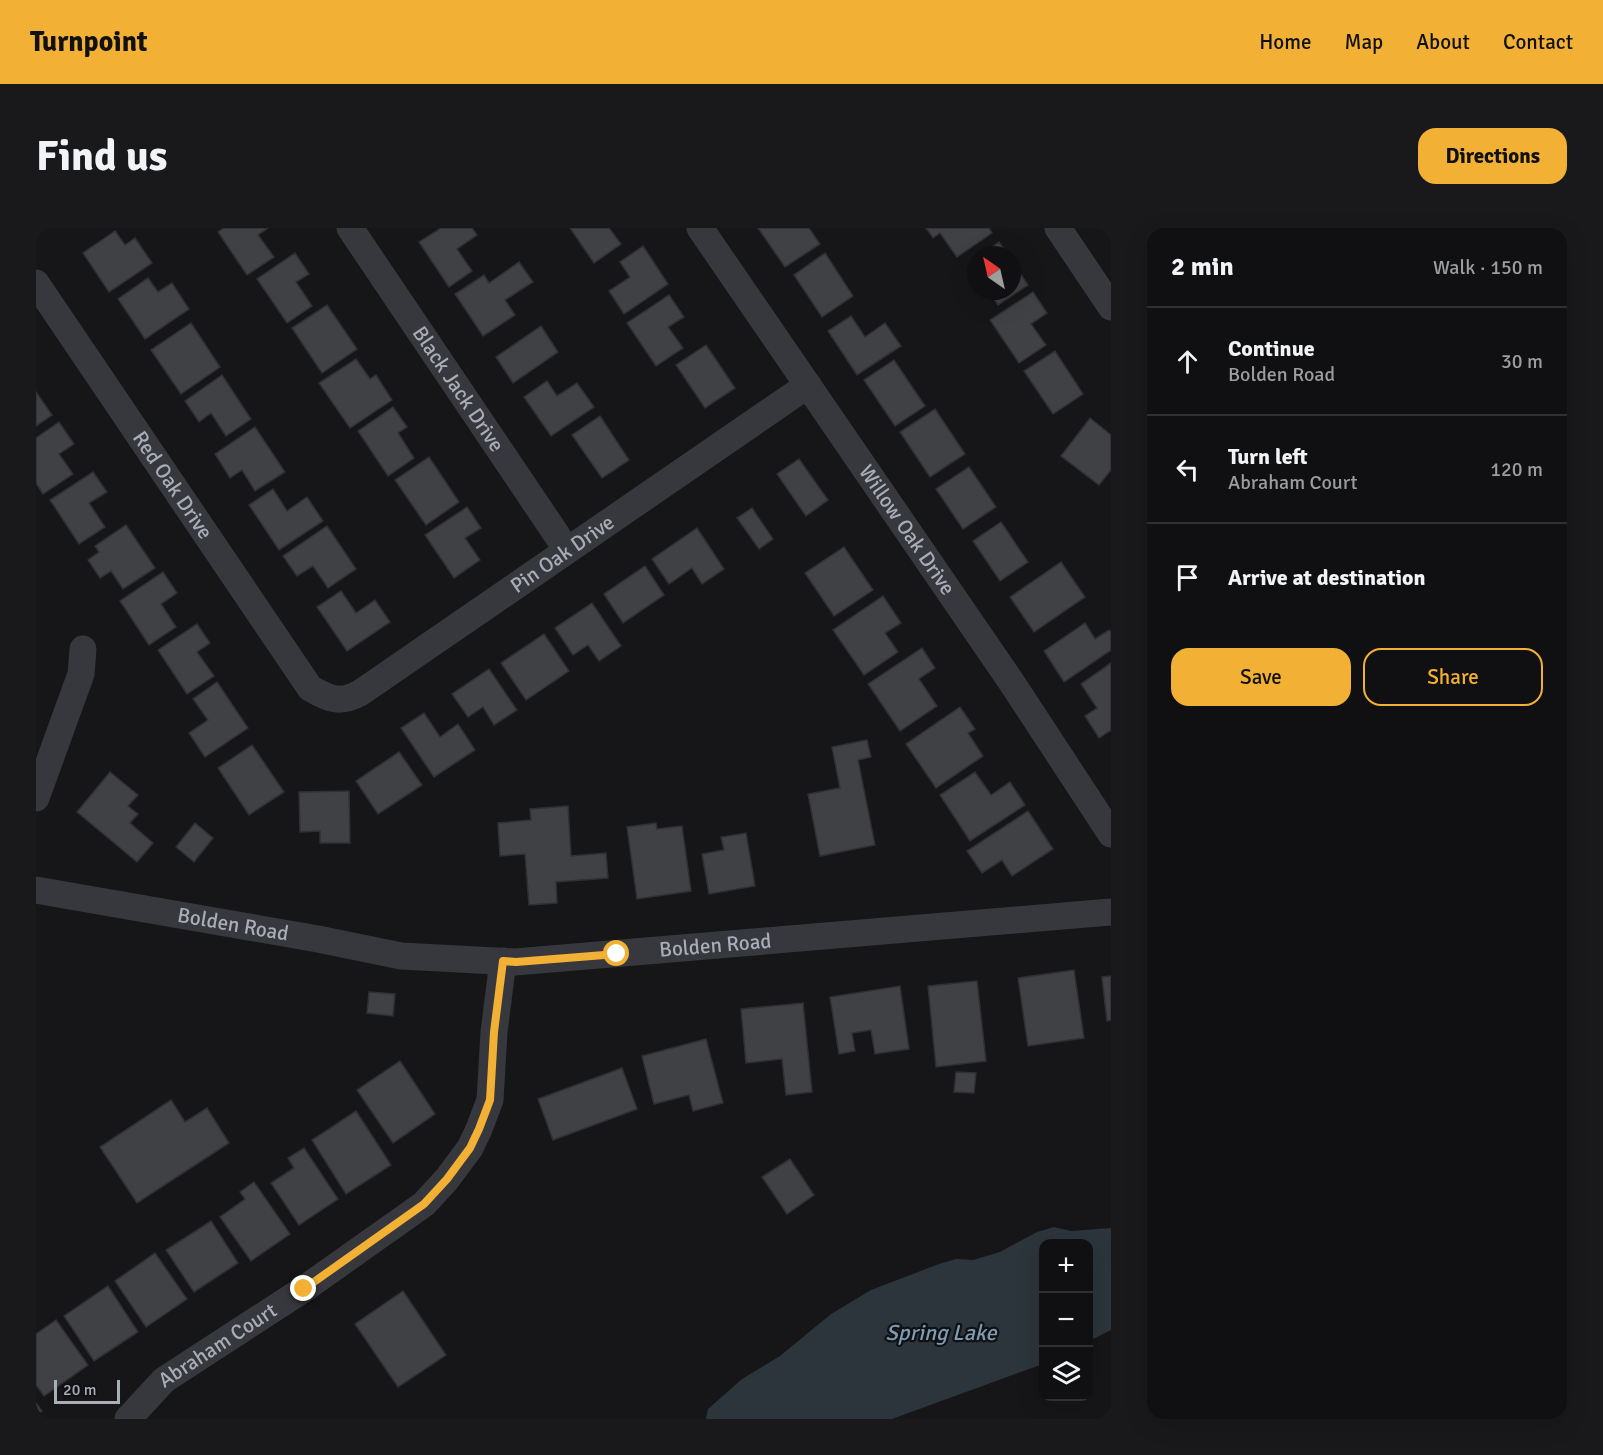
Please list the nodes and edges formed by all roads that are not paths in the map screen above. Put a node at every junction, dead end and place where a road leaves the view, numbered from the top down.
1 (350, 228) edge
2 (700, 228) edge
3 (1058, 228) edge
4 (36, 283) edge
5 (1111, 307) edge
6 (808, 385) junction
7 (567, 550) junction
8 (83, 650) dead end
9 (310, 688) joint
10 (36, 798) edge
11 (1111, 834) edge
12 (36, 890) edge
13 (1111, 912) edge
14 (503, 961) junction
15 (128, 1419) edge

1 - 7 street, Black Jack Drive
2 - 6 street, Willow Oak Drive
3 - 5 street
4 - 9 street, Red Oak Drive
6 - 7 street, Pin Oak Drive
6 - 11 street, Willow Oak Drive
7 - 9 street, Pin Oak Drive
8 - 10 street
12 - 14 street, Bolden Road
13 - 14 street, Bolden Road
14 - 15 street, Abraham Court

